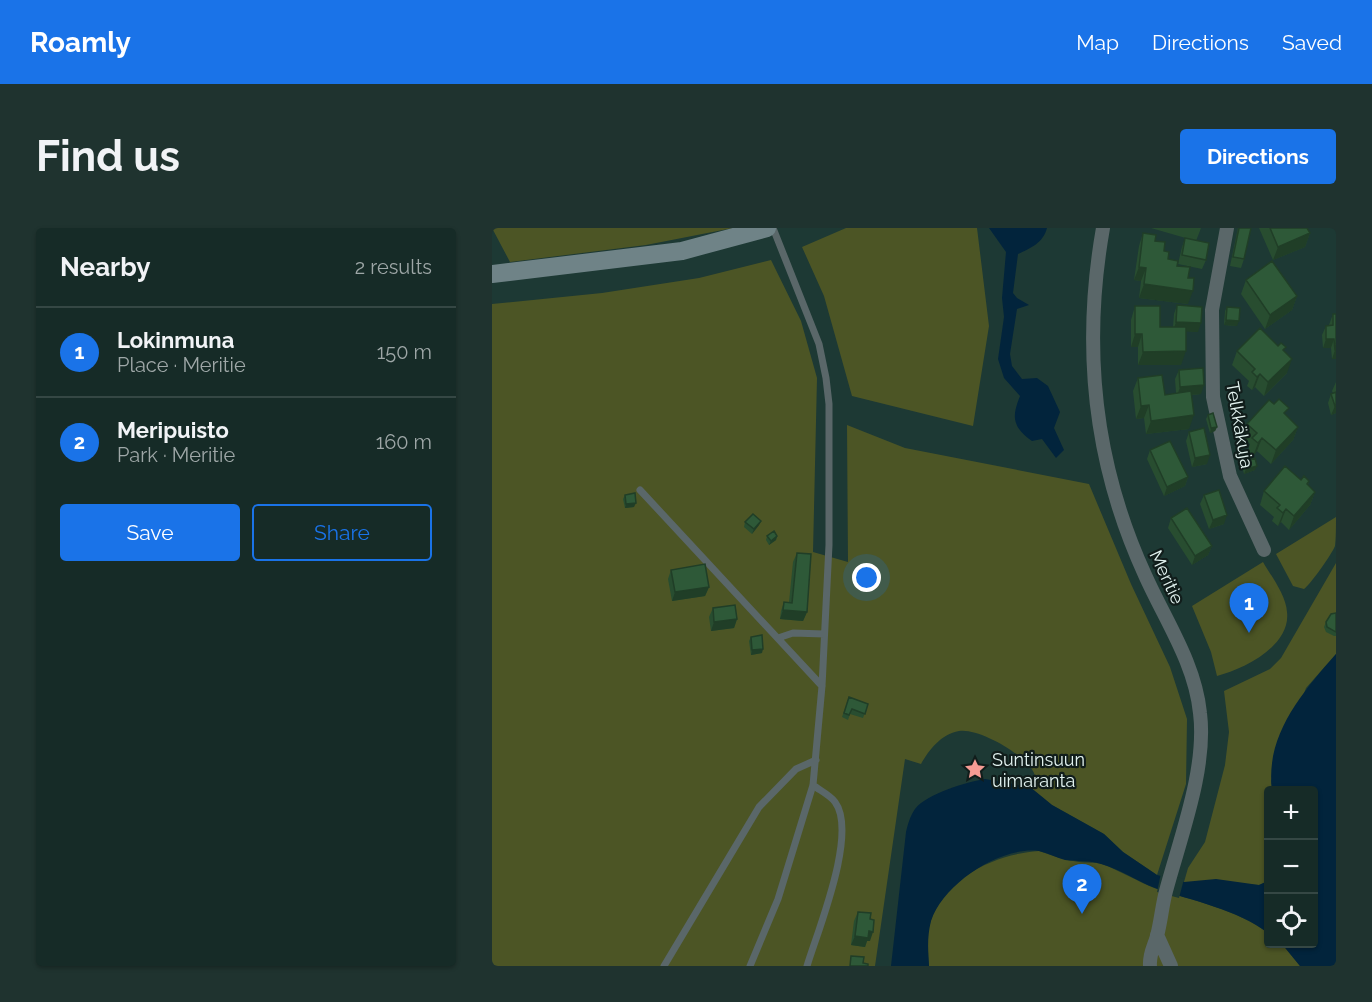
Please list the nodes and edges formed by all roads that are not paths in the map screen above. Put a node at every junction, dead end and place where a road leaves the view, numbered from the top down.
1 (767, 228) edge
2 (773, 228) edge
3 (1103, 228) edge
4 (1227, 228) edge
5 (492, 274) edge
6 (640, 490) dead end
7 (1264, 550) dead end
8 (824, 634) junction
9 (778, 638) junction
10 (822, 686) junction
11 (816, 760) junction
12 (813, 785) junction
13 (1157, 935) junction
14 (664, 966) edge
15 (750, 966) edge
16 (807, 966) edge
17 (1150, 966) edge
18 (1171, 966) edge

1 - 5 street
2 - 8 lane
3 - 13 street, Meritie
4 - 7 street, Telkkäkuja
6 - 9 lane
8 - 9 lane
8 - 10 lane
9 - 10 lane
10 - 11 lane
11 - 12 lane
11 - 14 lane
12 - 15 lane
12 - 16 lane
13 - 17 street, Meritie
13 - 18 street

